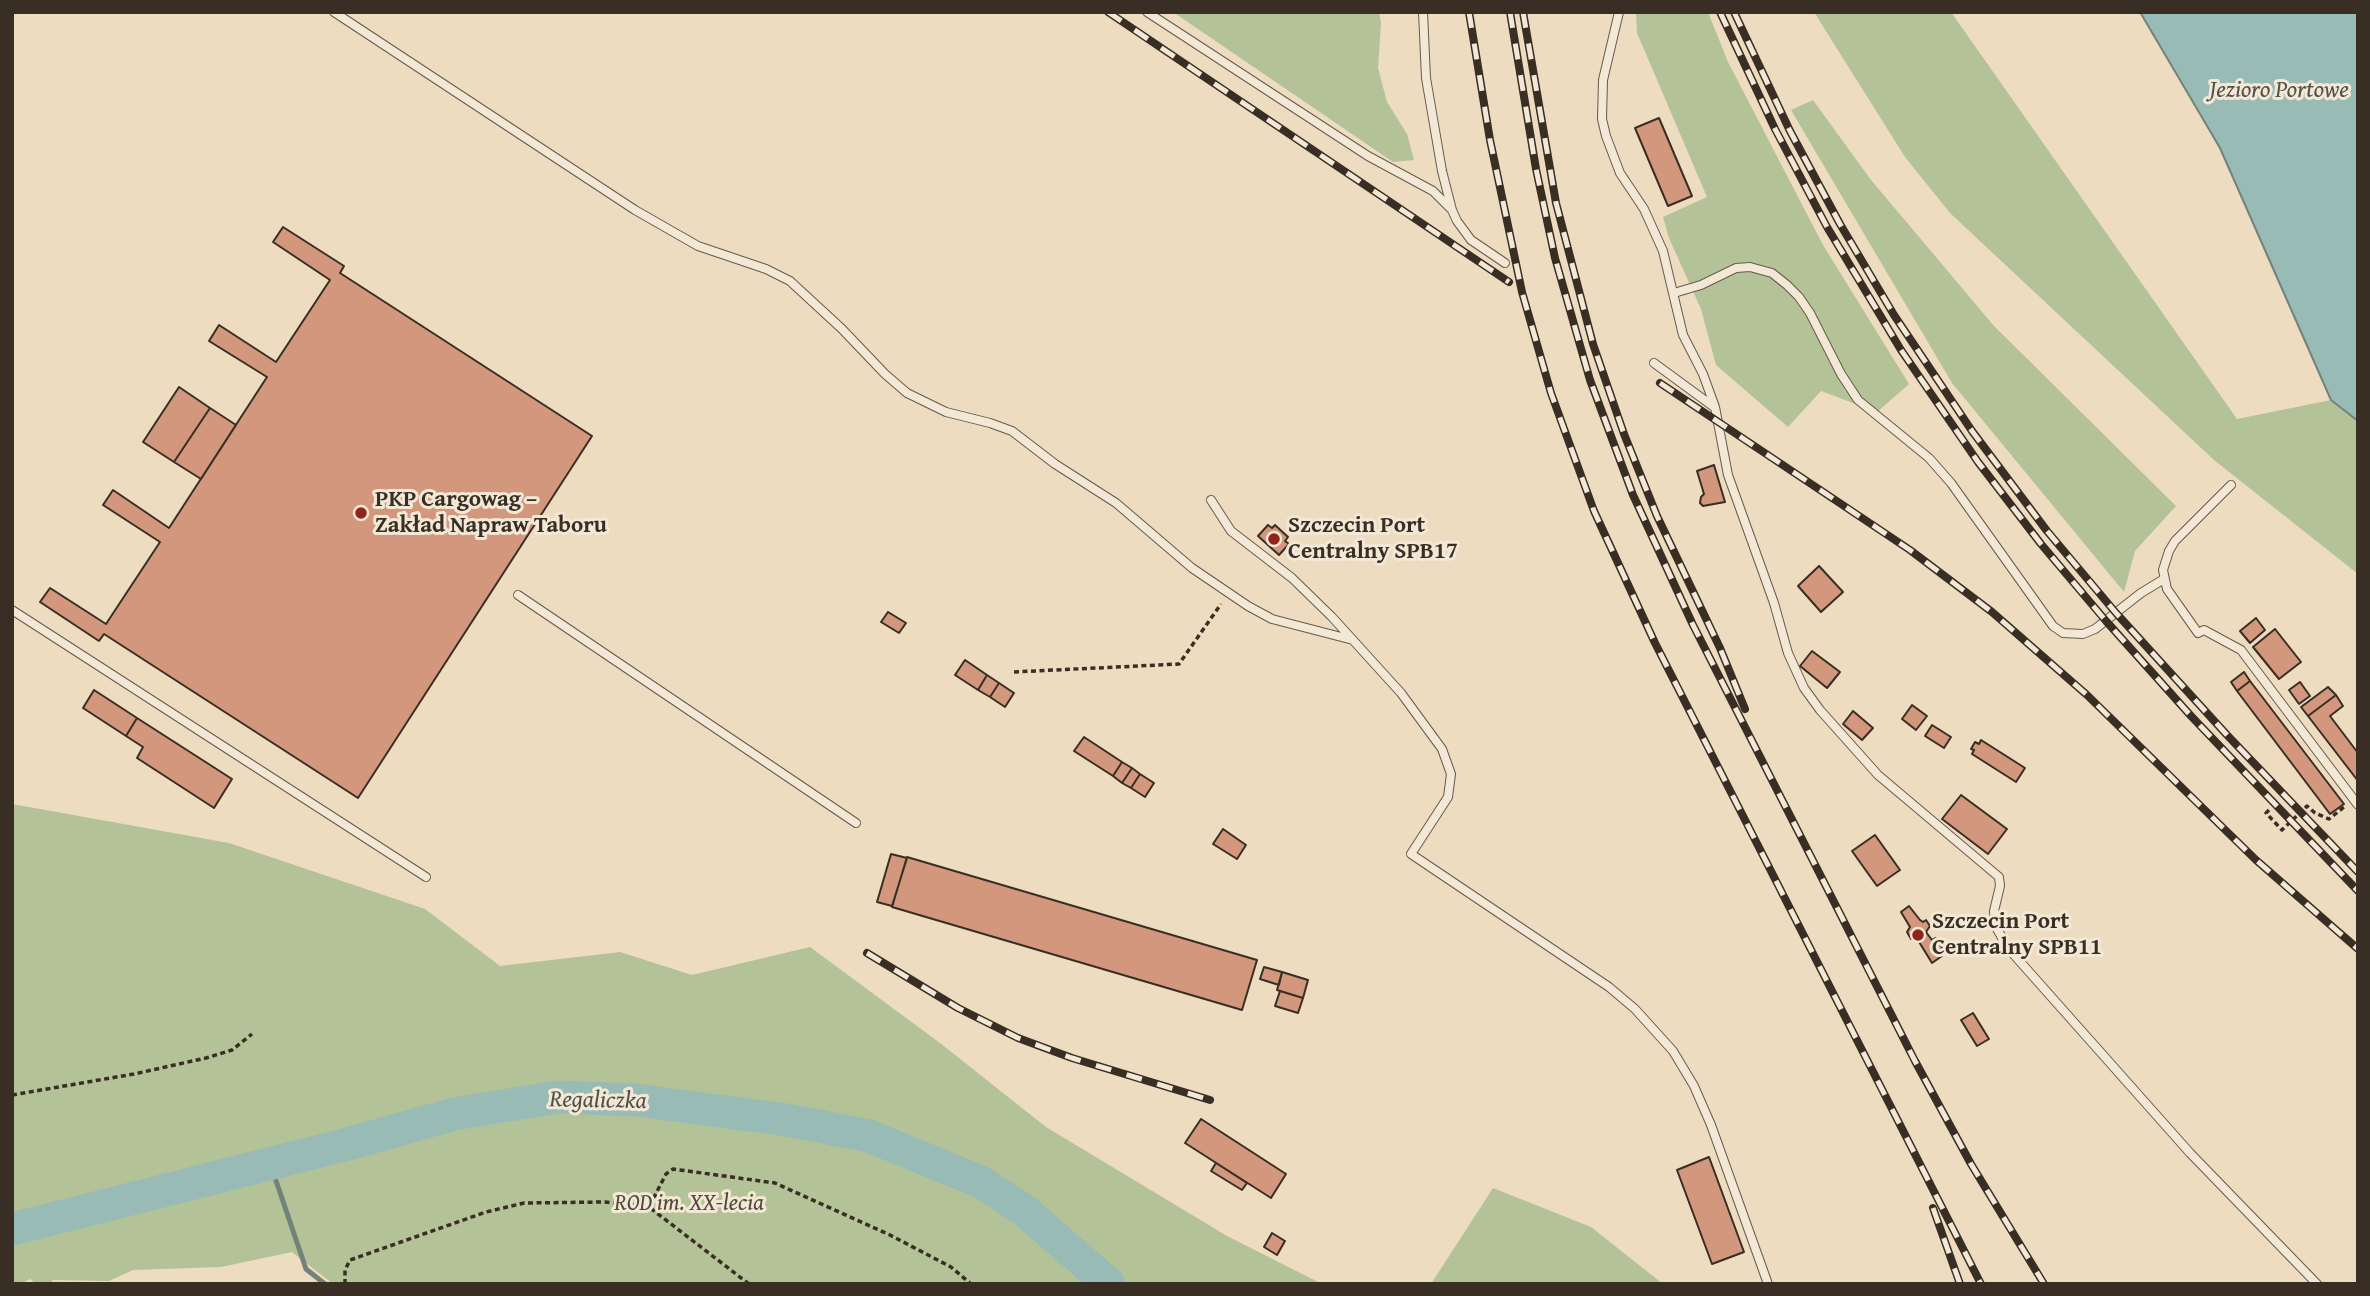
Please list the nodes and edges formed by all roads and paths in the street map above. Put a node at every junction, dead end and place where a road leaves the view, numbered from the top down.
1 (334, 12) edge
2 (1147, 12) edge
3 (1423, 12) edge
4 (1619, 12) edge
5 (1452, 210) junction
6 (1505, 263) dead end
7 (1674, 293) junction
8 (1654, 363) dead end
9 (1715, 407) junction
10 (2231, 485) dead end
11 (1211, 500) dead end
12 (2164, 579) junction
13 (1228, 594) junction
14 (518, 595) dead end
15 (12, 610) edge
16 (1353, 640) junction
17 (1014, 672) dead end
18 (2356, 802) edge
19 (2269, 810) dead end
20 (856, 823) dead end
21 (426, 877) dead end
22 (253, 1034) dead end
23 (12, 1095) edge
24 (649, 1207) junction
25 (345, 1284) edge
26 (749, 1284) edge
27 (971, 1284) edge
28 (1768, 1284) edge
29 (2318, 1284) edge

1 - 13 lane
2 - 5 lane
3 - 5 lane
4 - 7 lane
5 - 6 lane
7 - 9 lane
7 - 12 lane
8 - 9 lane
9 - 29 lane
10 - 12 lane
11 - 16 lane
12 - 18 lane
13 - 16 lane
13 - 17 path
14 - 20 lane
15 - 21 lane
16 - 28 lane
18 - 19 path
22 - 23 path
24 - 25 path
24 - 26 path
24 - 27 path

